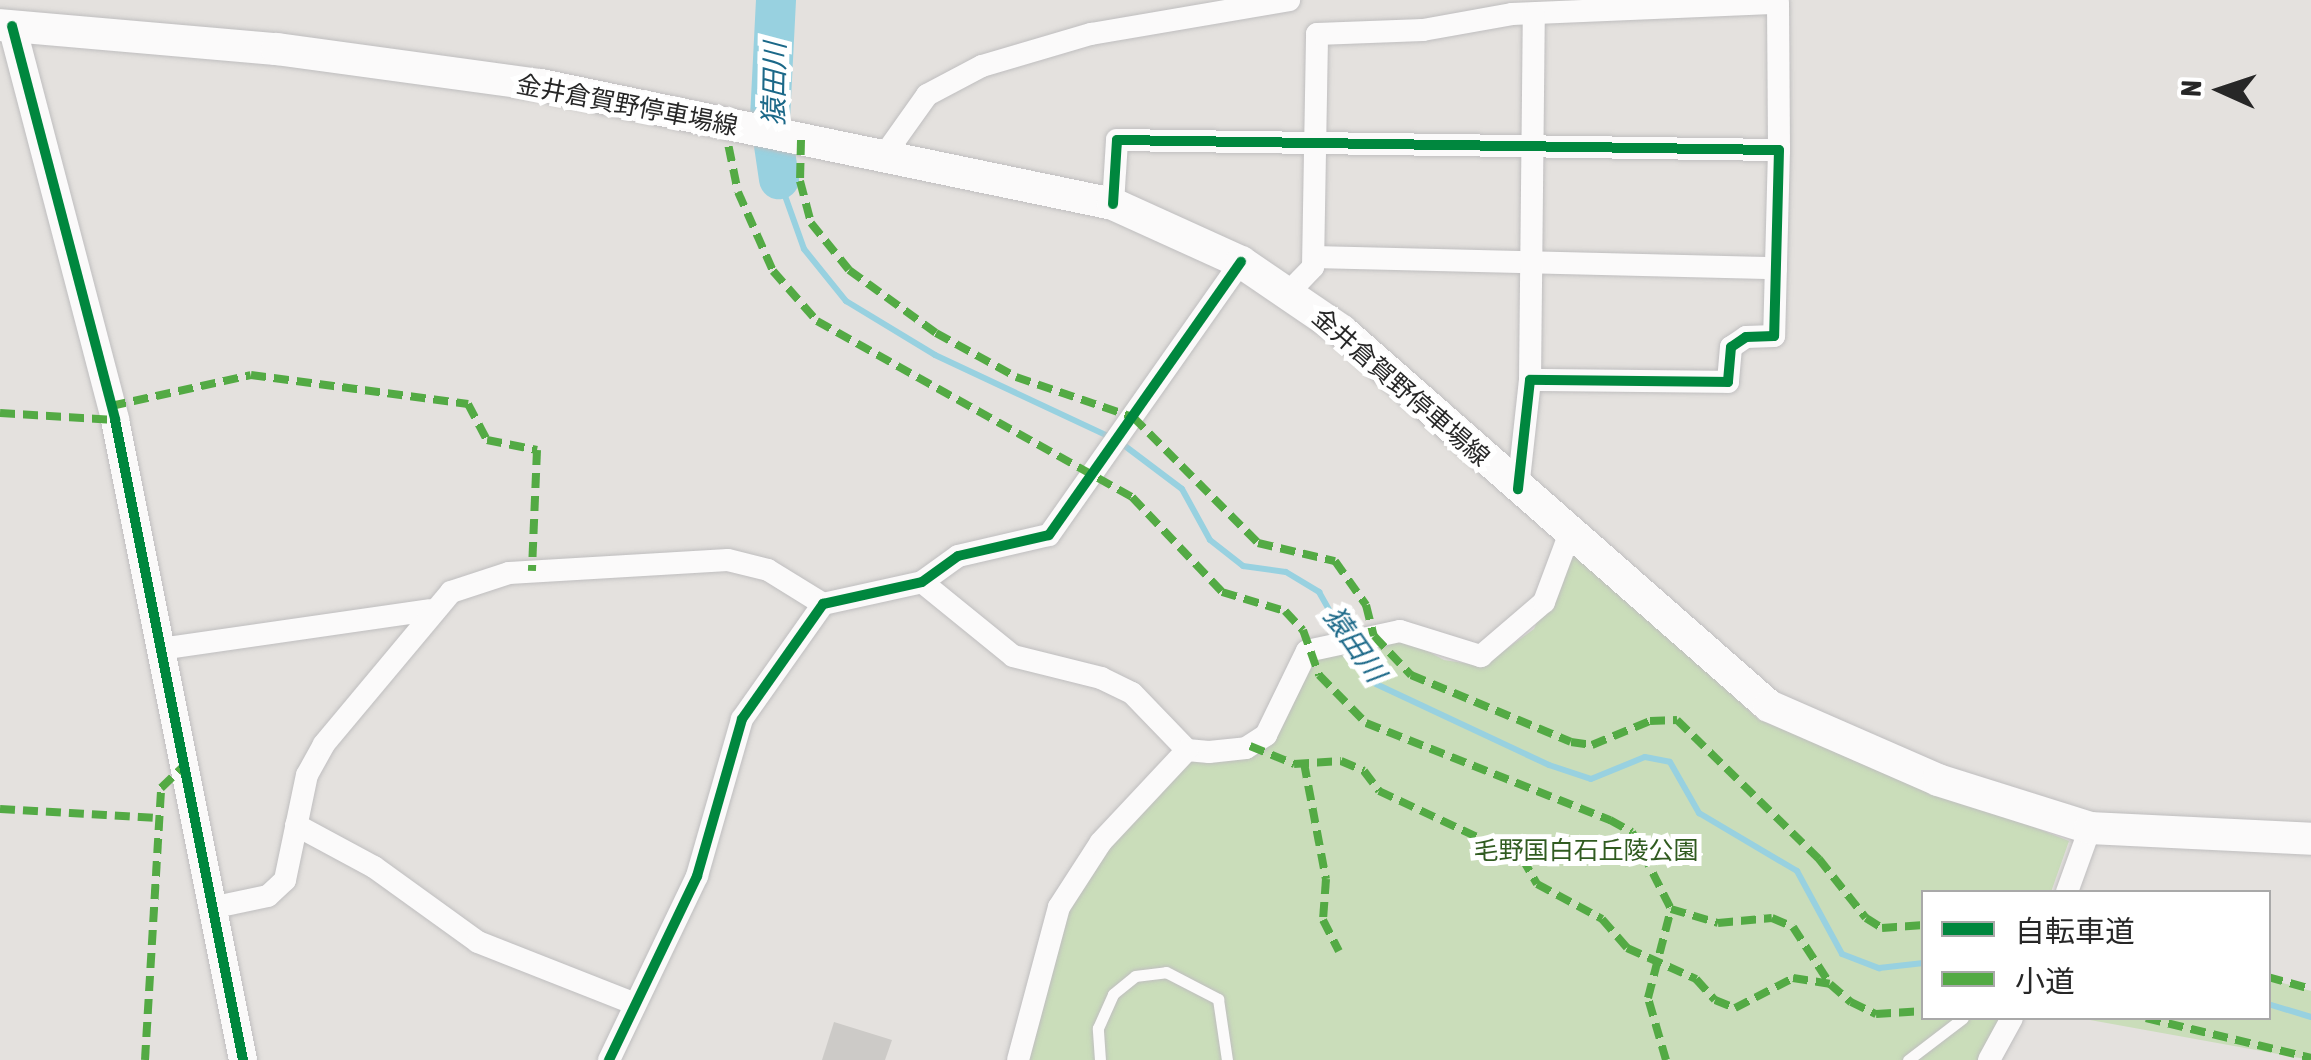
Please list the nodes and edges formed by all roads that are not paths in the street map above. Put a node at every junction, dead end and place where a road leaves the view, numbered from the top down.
1 (1289, 0) edge
2 (1534, 14) junction
3 (6, 25) edge
4 (1315, 143) junction
5 (1533, 147) junction
6 (1779, 150) junction
7 (883, 157) junction
8 (1113, 204) junction
9 (1314, 258) junction
10 (1532, 261) junction
11 (1241, 262) junction
12 (1776, 268) junction
13 (1288, 293) junction
14 (1530, 380) junction
15 (1518, 488) junction
16 (1569, 536) junction
17 (922, 582) junction
18 (823, 604) junction
19 (429, 610) junction
20 (160, 648) junction
21 (1187, 750) junction
22 (296, 826) junction
23 (2090, 828) junction
24 (2311, 839) edge
25 (2068, 890) edge
26 (211, 908) junction
27 (636, 1004) junction
28 (1960, 1020) edge
29 (2011, 1020) edge
30 (243, 1060) edge
31 (609, 1060) edge
32 (1018, 1060) edge
33 (1100, 1060) edge
34 (1227, 1060) edge
35 (1908, 1060) edge
36 (1989, 1060) edge

1 - 7 street
2 - 4 street
2 - 5 street
2 - 6 street
3 - 7 main road, 金井倉賀野停車場線
3 - 20 street
4 - 5 street
4 - 8 street
4 - 9 street
5 - 6 street
5 - 10 street
6 - 12 street
7 - 8 main road, 金井倉賀野停車場線
8 - 11 main road, 金井倉賀野停車場線
9 - 10 street
9 - 13 street
10 - 12 street
10 - 14 street
11 - 13 main road, 金井倉賀野停車場線
11 - 17 street
12 - 14 street
13 - 15 main road, 金井倉賀野停車場線
14 - 15 street
15 - 16 main road, 金井倉賀野停車場線
16 - 21 street
16 - 23 main road, 金井倉賀野停車場線
17 - 18 street
17 - 21 street
18 - 19 street
18 - 27 street
19 - 20 street
19 - 22 street
20 - 26 street
21 - 32 street
22 - 26 street
22 - 27 street
23 - 24 main road, 金井倉賀野停車場線
23 - 25 street
26 - 30 street
27 - 31 street
28 - 35 lane
29 - 36 street
33 - 34 lane

